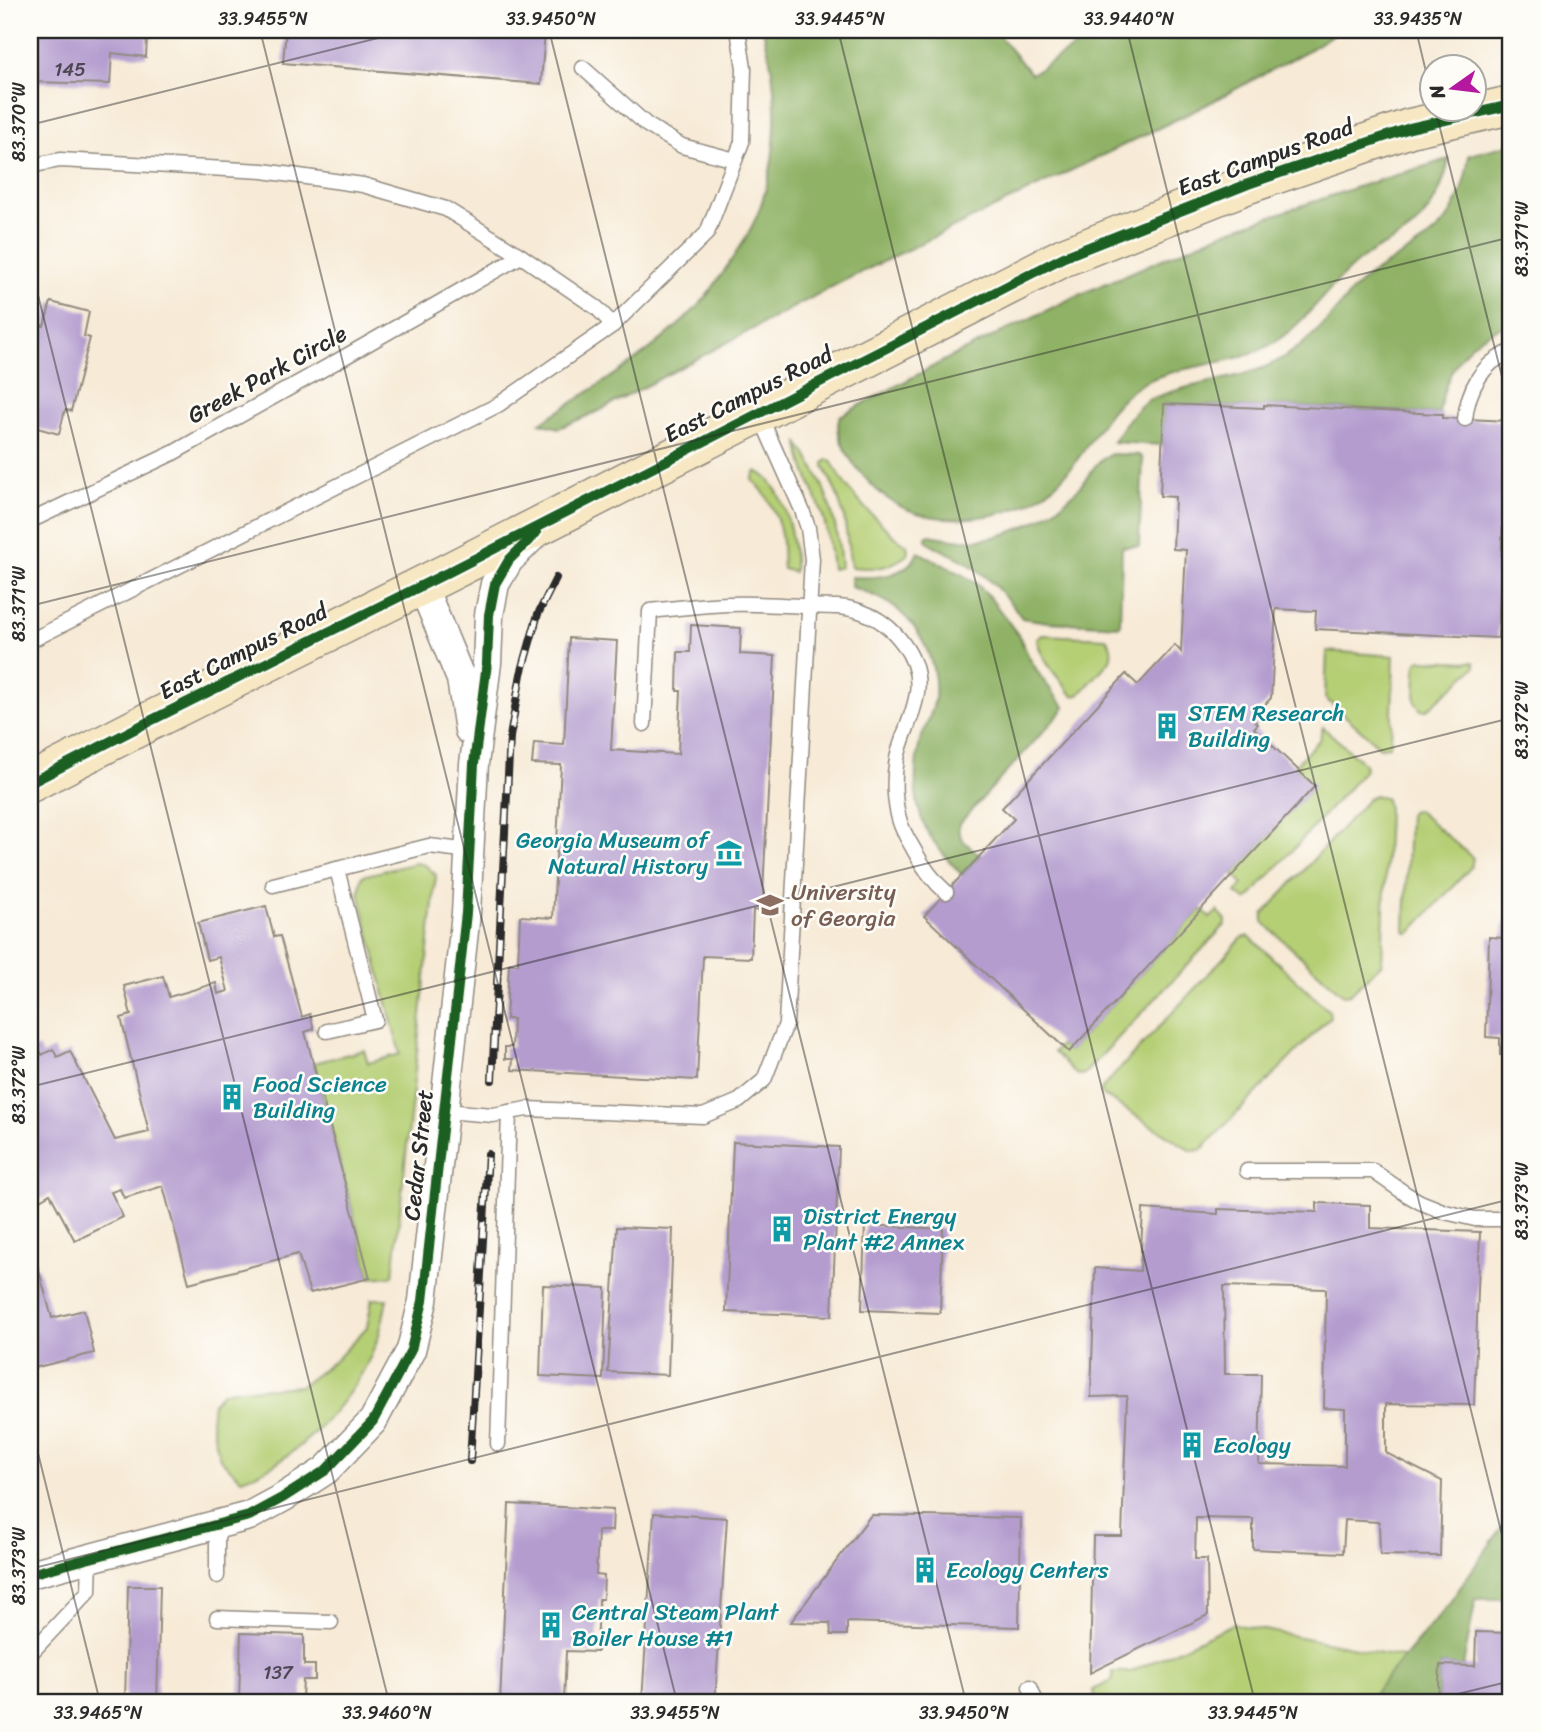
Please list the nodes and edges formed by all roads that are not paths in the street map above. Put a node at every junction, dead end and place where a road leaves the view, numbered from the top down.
1 (738, 30) edge
2 (583, 68) dead end
3 (1511, 105) edge
4 (735, 160) junction
5 (30, 166) edge
6 (521, 256) junction
7 (613, 325) junction
8 (1511, 352) edge
9 (758, 413) junction
10 (1465, 419) dead end
11 (30, 521) edge
12 (549, 521) junction
13 (422, 585) junction
14 (810, 606) junction
15 (30, 641) edge
16 (644, 724) dead end
17 (474, 764) junction
18 (30, 783) edge
19 (470, 850) junction
20 (337, 869) junction
21 (273, 885) dead end
22 (946, 892) dead end
23 (327, 1031) dead end
24 (445, 1111) junction
25 (509, 1112) junction
26 (1247, 1171) dead end
27 (1511, 1219) edge
28 (498, 1444) dead end
29 (217, 1525) junction
30 (90, 1558) junction
31 (30, 1574) edge
32 (217, 1576) dead end
33 (217, 1618) dead end
34 (331, 1622) dead end
35 (30, 1654) edge
36 (1030, 1688) dead end
37 (1036, 1702) edge

1 - 4 lane
2 - 4 lane
3 - 9 main road, East Campus Road
4 - 7 lane
5 - 6 lane
6 - 7 lane
6 - 11 lane, Greek Park Circle
7 - 15 lane
8 - 10 lane
9 - 12 main road, East Campus Road
9 - 14 lane
12 - 13 main road, East Campus Road
12 - 17 street, Cedar Street
13 - 17 street, Cedar Street
13 - 18 main road, East Campus Road
14 - 16 lane
14 - 22 lane
14 - 25 lane
17 - 19 street, Cedar Street
19 - 20 lane
19 - 24 street, Cedar Street
20 - 21 lane
20 - 23 lane
24 - 25 lane
24 - 29 street, Cedar Street
25 - 28 lane
26 - 27 lane
29 - 30 street, Cedar Street
29 - 32 lane
30 - 31 street, Cedar Street
30 - 35 lane
33 - 34 lane
36 - 37 lane

